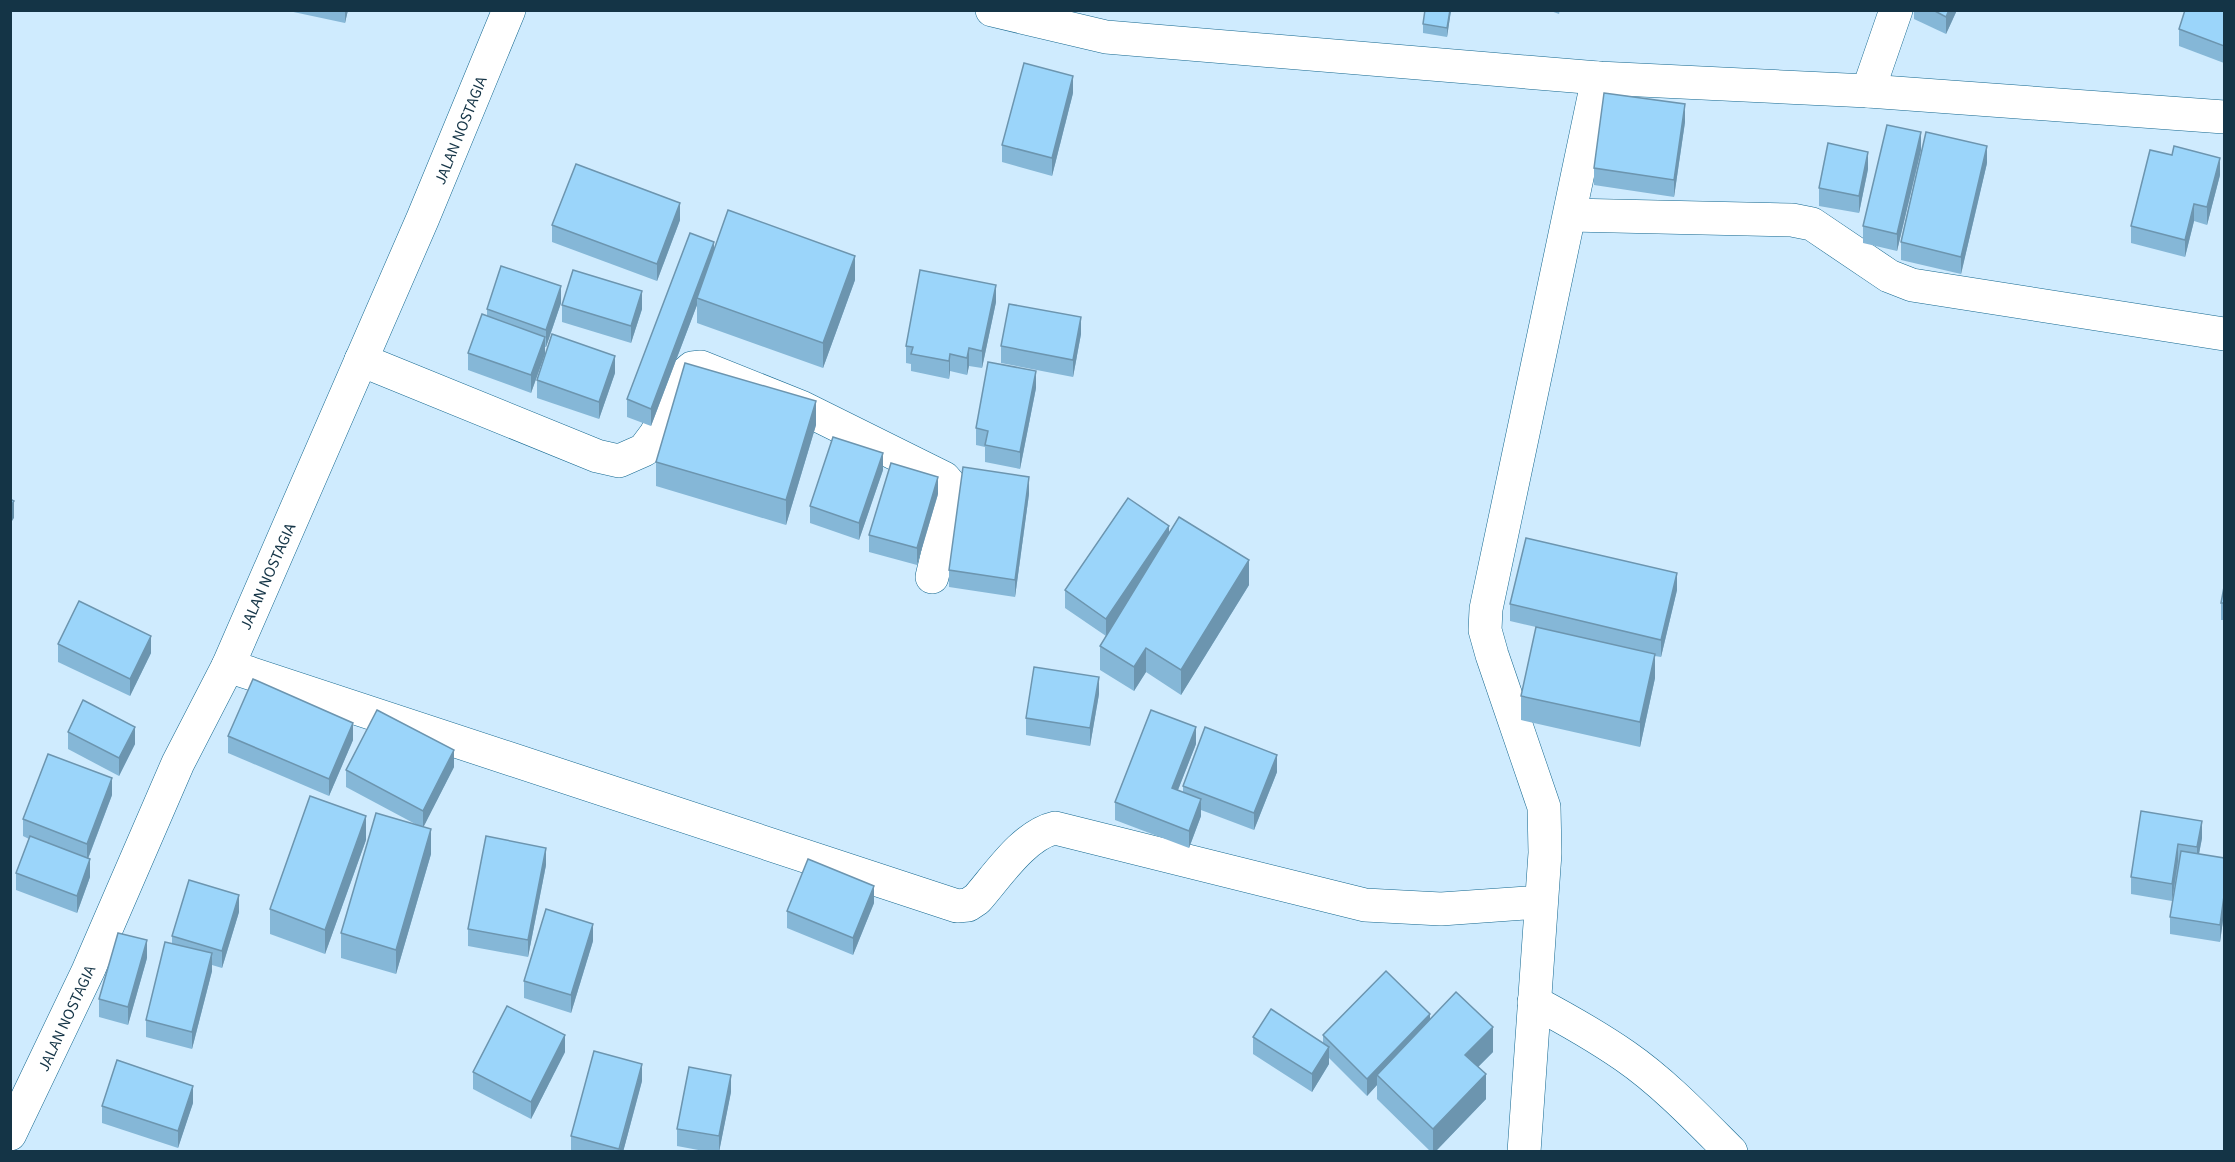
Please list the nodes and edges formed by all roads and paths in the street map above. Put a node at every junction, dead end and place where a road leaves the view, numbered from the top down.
1 (509, 10) edge
2 (992, 10) edge
3 (1896, 10) edge
4 (1108, 24) edge
5 (1598, 78) junction
6 (1868, 91) junction
7 (2224, 117) edge
8 (1570, 215) junction
9 (2224, 334) edge
10 (361, 360) junction
11 (932, 577) dead end
12 (228, 666) junction
13 (1541, 902) junction
14 (1534, 1002) junction
15 (10, 1134) edge
16 (1524, 1152) edge
17 (1731, 1152) edge

1 - 10 street, JALAN NOSTAGIA
2 - 4 street
3 - 6 street
4 - 5 street
5 - 6 street
5 - 8 street
6 - 7 street
8 - 9 street
8 - 13 street
10 - 11 street
10 - 12 street, JALAN NOSTAGIA
12 - 13 street
12 - 15 street, JALAN NOSTAGIA
13 - 14 street
14 - 16 street
14 - 17 street

